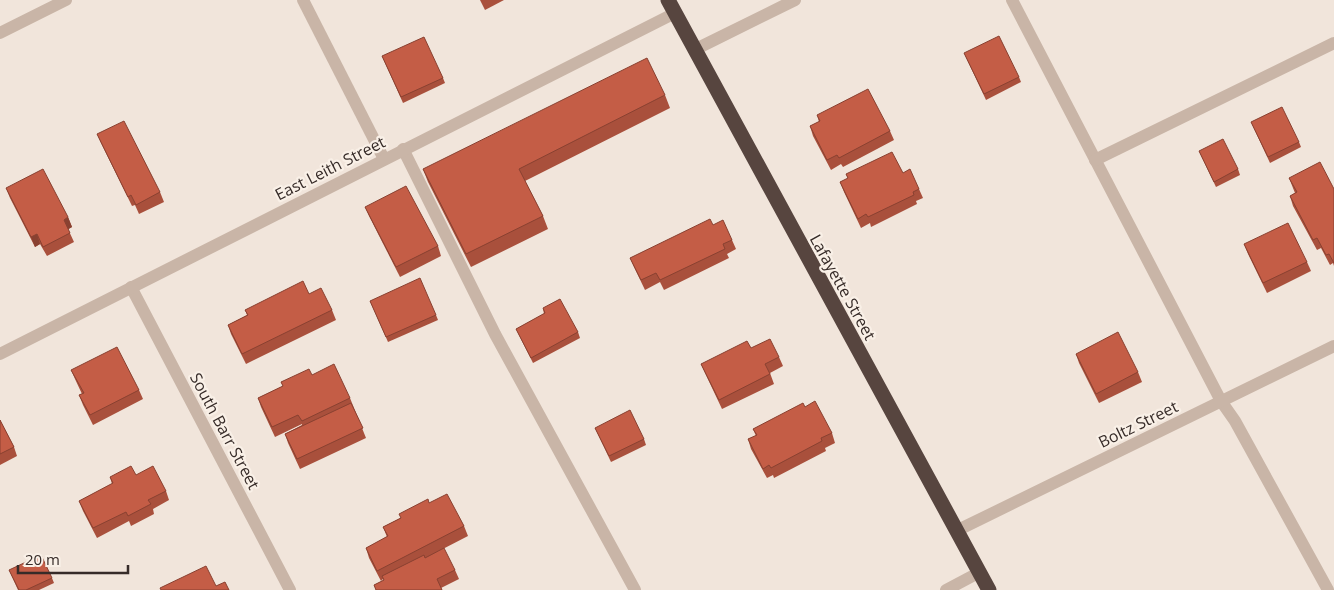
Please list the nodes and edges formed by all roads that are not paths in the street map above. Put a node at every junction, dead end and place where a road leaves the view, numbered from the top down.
1 (66, 0) edge
2 (303, 0) edge
3 (796, 0) edge
4 (1012, 0) edge
5 (672, 6) edge
6 (0, 33) edge
7 (1334, 43) edge
8 (694, 50) junction
9 (403, 149) junction
10 (384, 159) junction
11 (1095, 160) junction
12 (131, 287) junction
13 (1334, 346) edge
14 (0, 354) edge
15 (1221, 401) junction
16 (956, 531) junction
17 (980, 572) junction
18 (290, 590) edge
19 (635, 590) edge
20 (946, 590) edge
21 (989, 590) edge
22 (1328, 590) edge

1 - 6 street
2 - 10 street
3 - 8 street
4 - 11 street
5 - 8 highway, Lafayette Street
5 - 9 street, East Leith Street
7 - 11 street
8 - 16 highway, Lafayette Street
9 - 10 street, East Leith Street
9 - 19 street
10 - 12 street, East Leith Street
11 - 15 street
12 - 14 street, East Leith Street
12 - 18 street, South Barr Street
13 - 15 street, Boltz Street
15 - 16 street, Boltz Street
15 - 22 street
16 - 17 highway, Lafayette Street
17 - 20 street
17 - 21 highway, Lafayette Street

